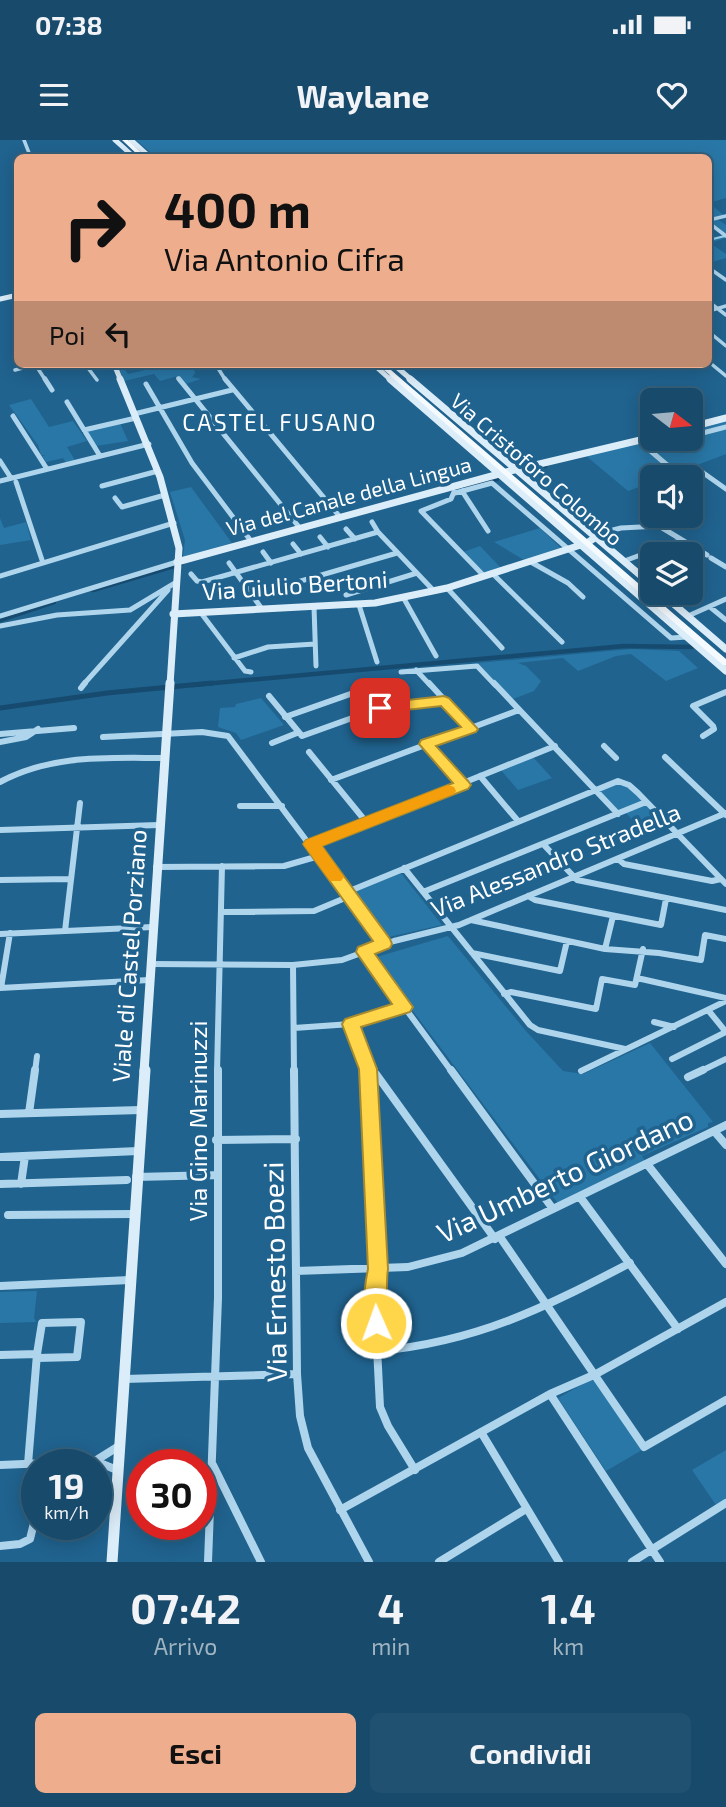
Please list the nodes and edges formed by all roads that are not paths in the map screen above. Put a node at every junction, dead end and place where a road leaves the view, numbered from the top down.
1 (115, 140) edge
2 (123, 140) edge
3 (131, 140) edge
4 (131, 154) edge
5 (139, 154) edge
6 (147, 154) edge
7 (712, 305) edge
8 (726, 306) edge
9 (717, 309) junction
10 (712, 310) edge
11 (726, 315) edge
12 (712, 334) edge
13 (726, 346) edge
14 (712, 364) edge
15 (22, 368) edge
16 (39, 368) edge
17 (88, 368) edge
18 (117, 368) edge
19 (220, 368) edge
20 (378, 368) edge
21 (384, 368) edge
22 (391, 368) edge
23 (397, 368) edge
24 (15, 370) dead end
25 (726, 376) edge
26 (178, 378) dead end
27 (97, 380) dead end
28 (146, 384) dead end
29 (52, 390) dead end
30 (232, 390) junction
31 (195, 399) junction
32 (67, 402) dead end
33 (159, 408) junction
34 (13, 416) dead end
35 (135, 416) junction
36 (726, 418) edge
37 (704, 424) edge
38 (726, 426) edge
39 (84, 430) junction
40 (704, 432) edge
41 (457, 433) junction
42 (640, 440) edge
43 (149, 444) junction
44 (652, 452) edge
45 (100, 456) junction
46 (0, 461) edge
47 (667, 465) edge
48 (47, 469) junction
49 (158, 471) junction
50 (508, 472) junction
51 (703, 473) edge
52 (10, 478) junction
53 (0, 481) edge
54 (16, 482) dead end
55 (724, 485) edge
56 (102, 486) dead end
57 (455, 490) junction
58 (165, 495) junction
59 (115, 498) dead end
60 (340, 517) junction
61 (372, 522) dead end
62 (174, 523) junction
63 (299, 527) junction
64 (346, 529) dead end
65 (488, 531) dead end
66 (378, 532) junction
67 (320, 537) dead end
68 (355, 539) junction
69 (590, 540) junction
70 (681, 540) junction
71 (251, 541) junction
72 (293, 544) dead end
73 (328, 547) junction
74 (566, 549) junction
75 (263, 552) dead end
76 (397, 553) junction
77 (301, 554) junction
78 (627, 560) dead end
79 (529, 561) junction
80 (43, 563) junction
81 (229, 563) dead end
82 (271, 563) junction
83 (177, 565) junction
84 (726, 567) edge
85 (236, 573) junction
86 (417, 573) junction
87 (191, 574) dead end
88 (488, 574) junction
89 (0, 576) edge
90 (640, 577) edge
91 (619, 578) junction
92 (172, 586) junction
93 (609, 586) junction
94 (447, 588) junction
95 (434, 591) junction
96 (253, 595) junction
97 (346, 595) dead end
98 (403, 597) junction
99 (583, 597) dead end
100 (726, 599) edge
101 (359, 605) junction
102 (675, 605) edge
103 (314, 607) junction
104 (710, 607) junction
105 (262, 609) junction
106 (201, 613) junction
107 (173, 614) junction
108 (0, 616) edge
109 (688, 616) junction
110 (726, 620) edge
111 (0, 625) edge
112 (691, 638) junction
113 (722, 641) edge
114 (562, 642) dead end
115 (315, 644) junction
116 (502, 648) dead end
117 (726, 649) edge
118 (436, 656) dead end
119 (726, 657) edge
120 (234, 658) junction
121 (377, 662) dead end
122 (726, 663) edge
123 (316, 666) dead end
124 (416, 670) junction
125 (251, 671) dead end
126 (726, 671) edge
127 (401, 672) dead end
128 (81, 688) dead end
129 (359, 691) dead end
130 (726, 692) edge
131 (269, 696) dead end
132 (444, 701) junction
133 (519, 710) junction
134 (285, 717) junction
135 (74, 728) dead end
136 (38, 729) junction
137 (471, 729) junction
138 (297, 733) junction
139 (0, 734) edge
140 (166, 734) junction
141 (703, 736) dead end
142 (103, 737) dead end
143 (0, 742) edge
144 (272, 743) dead end
145 (426, 744) junction
146 (555, 746) junction
147 (604, 746) dead end
148 (309, 752) dead end
149 (665, 757) dead end
150 (164, 758) junction
151 (616, 758) dead end
152 (480, 776) junction
153 (331, 780) junction
154 (0, 782) edge
155 (463, 785) junction
156 (596, 789) junction
157 (646, 802) junction
158 (80, 803) dead end
159 (240, 806) dead end
160 (282, 806) junction
161 (618, 814) junction
162 (726, 814) edge
163 (518, 821) junction
164 (367, 823) junction
165 (159, 825) junction
166 (77, 828) junction
167 (0, 830) edge
168 (678, 834) junction
169 (311, 844) junction
170 (544, 845) junction
171 (319, 856) junction
172 (618, 859) junction
173 (222, 866) junction
174 (156, 867) junction
175 (404, 868) junction
176 (573, 877) junction
177 (71, 879) junction
178 (0, 880) edge
179 (724, 881) edge
180 (423, 892) junction
181 (349, 894) junction
182 (528, 896) junction
183 (666, 899) junction
184 (726, 910) edge
185 (222, 912) junction
186 (613, 916) junction
187 (471, 920) junction
188 (153, 927) junction
189 (452, 928) junction
190 (65, 931) junction
191 (10, 933) junction
192 (0, 934) edge
193 (726, 939) edge
194 (567, 941) junction
195 (384, 944) junction
196 (605, 949) junction
197 (643, 949) junction
198 (364, 952) junction
199 (472, 953) junction
200 (150, 964) junction
201 (219, 964) junction
202 (293, 965) junction
203 (637, 978) junction
204 (149, 980) junction
205 (1, 988) edge
206 (504, 994) junction
207 (726, 999) edge
208 (404, 1007) junction
209 (708, 1010) junction
210 (654, 1022) dead end
211 (351, 1024) junction
212 (674, 1027) junction
213 (294, 1028) junction
214 (726, 1032) edge
215 (625, 1049) junction
216 (37, 1056) dead end
217 (673, 1059) dead end
218 (726, 1059) edge
219 (368, 1069) junction
220 (581, 1070) dead end
221 (688, 1077) dead end
222 (141, 1110) junction
223 (29, 1113) junction
224 (0, 1114) edge
225 (726, 1125) edge
226 (714, 1131) junction
227 (296, 1139) junction
228 (216, 1140) junction
229 (726, 1145) edge
230 (138, 1151) junction
231 (25, 1156) junction
232 (0, 1157) edge
233 (648, 1164) junction
234 (218, 1175) junction
235 (132, 1179) junction
236 (0, 1184) edge
237 (21, 1184) junction
238 (580, 1197) junction
239 (554, 1209) junction
240 (134, 1214) junction
241 (8, 1215) dead end
242 (497, 1238) junction
243 (630, 1263) junction
244 (726, 1264) edge
245 (378, 1269) junction
246 (296, 1271) junction
247 (130, 1280) junction
248 (0, 1286) edge
249 (726, 1302) edge
250 (548, 1306) junction
251 (678, 1329) junction
252 (378, 1351) junction
253 (0, 1355) edge
254 (37, 1356) junction
255 (297, 1374) junction
256 (596, 1374) junction
257 (216, 1376) junction
258 (123, 1379) junction
259 (550, 1394) junction
260 (726, 1400) edge
261 (481, 1432) junction
262 (119, 1446) junction
263 (29, 1449) edge
264 (213, 1449) edge
265 (112, 1450) edge
266 (21, 1464) edge
267 (0, 1465) edge
268 (112, 1468) edge
269 (117, 1470) junction
270 (415, 1470) junction
271 (217, 1473) edge
272 (726, 1503) edge
273 (526, 1509) junction
274 (340, 1510) junction
275 (28, 1540) edge
276 (209, 1540) edge
277 (0, 1546) edge
278 (652, 1549) junction
279 (452, 1558) edge
280 (112, 1562) edge
281 (208, 1562) edge
282 (261, 1562) edge
283 (369, 1562) edge
284 (439, 1562) edge
285 (559, 1562) edge
286 (632, 1562) edge
287 (660, 1562) edge

1 - 4 street
2 - 5 main road
3 - 6 street
7 - 9 street
8 - 9 street
9 - 10 street
9 - 11 street
12 - 13 street
14 - 25 street
15 - 24 street
16 - 29 street
17 - 27 street
18 - 35 street, Viale di Castel Porziano
19 - 30 street
20 - 41 street, Via Cristoforo Colombo
21 - 41 main road, Via Cristoforo Colombo
22 - 50 main road, Via Cristoforo Colombo
23 - 50 street, Via Cristoforo Colombo
26 - 31 street
28 - 33 street
30 - 31 street
30 - 60 street
31 - 33 street
31 - 63 street
32 - 39 street
33 - 35 street
33 - 71 street
34 - 48 street
35 - 39 street
35 - 43 street, Viale di Castel Porziano
36 - 37 street
38 - 40 street
39 - 45 street
41 - 50 main road, Via Cristoforo Colombo
42 - 50 street, Via del Canale della Lingua
43 - 45 street
43 - 49 street, Viale di Castel Porziano
44 - 47 street
45 - 48 street
46 - 52 street
48 - 52 street
49 - 56 street
49 - 58 street, Viale di Castel Porziano
50 - 57 street, Via del Canale della Lingua
50 - 69 main road, Via Cristoforo Colombo
50 - 69 main road, Via Cristoforo Colombo
51 - 55 street
52 - 53 street
54 - 80 street
57 - 60 street, Via del Canale della Lingua
57 - 65 street
57 - 74 street
57 - 88 street
58 - 59 street
58 - 62 street, Viale di Castel Porziano
60 - 63 street, Via del Canale della Lingua
61 - 66 street
62 - 80 street
62 - 83 street, Viale di Castel Porziano
63 - 71 street, Via del Canale della Lingua
64 - 68 street
66 - 68 street
66 - 76 street
67 - 73 street
68 - 73 street
69 - 70 street
69 - 74 street, Via Giulio Bertoni
69 - 90 street, Via Cristoforo Colombo
69 - 91 street, Via Cristoforo Colombo
69 - 112 main road, Via Cristoforo Colombo
69 - 119 main road, Via Cristoforo Colombo
70 - 78 street
70 - 84 street
71 - 83 street, Via del Canale della Lingua
72 - 77 street
73 - 77 street
74 - 79 street, Via Giulio Bertoni
74 - 93 street
75 - 82 street
76 - 86 street
76 - 96 street
77 - 82 street
79 - 88 street, Via Giulio Bertoni
79 - 99 street
80 - 89 street
81 - 85 street
82 - 85 street
83 - 92 street, Viale di Castel Porziano
83 - 108 street
85 - 87 street
85 - 96 street
86 - 95 street
86 - 97 street
88 - 94 street, Via Giulio Bertoni
88 - 114 street
91 - 93 street
91 - 112 street, Via Cristoforo Colombo
92 - 107 street, Viale di Castel Porziano
92 - 111 street
92 - 128 street
93 - 112 street
94 - 95 street, Via Giulio Bertoni
94 - 116 street
95 - 98 street, Via Giulio Bertoni
96 - 105 street
98 - 101 street, Via Giulio Bertoni
98 - 118 street
100 - 104 street
101 - 103 street, Via Giulio Bertoni
101 - 121 street
102 - 109 street
103 - 105 street, Via Giulio Bertoni
103 - 115 street
104 - 109 street
104 - 110 street
105 - 106 street, Via Giulio Bertoni
106 - 107 street, Via Giulio Bertoni
106 - 120 street
107 - 140 street, Viale di Castel Porziano
109 - 113 street
112 - 122 main road, Via Cristoforo Colombo
112 - 126 street, Via Cristoforo Colombo
113 - 117 street
115 - 120 street
115 - 123 street
120 - 125 street
124 - 127 street
124 - 132 street
124 - 133 street
129 - 134 street
130 - 141 street
131 - 134 street
132 - 137 street
132 - 138 street
133 - 137 street
133 - 146 street
134 - 138 street
135 - 136 street
136 - 139 street
136 - 143 street
137 - 145 street
138 - 144 street
140 - 142 street
140 - 150 street, Viale di Castel Porziano
140 - 160 street
145 - 153 street
145 - 155 street
146 - 152 street
146 - 156 street
147 - 151 street
148 - 153 street
149 - 162 street
150 - 154 street
150 - 165 street, Viale di Castel Porziano
152 - 155 street
152 - 163 street
153 - 164 street
155 - 164 street
156 - 157 street
156 - 161 street
156 - 163 street
157 - 161 street
157 - 168 street
158 - 166 street
159 - 160 street
160 - 169 street
161 - 170 street
162 - 168 street, Via Alessandro Stradella
163 - 175 street
164 - 169 street
165 - 166 street
165 - 174 street, Viale di Castel Porziano
166 - 167 street
166 - 177 street
168 - 172 street, Via Alessandro Stradella
168 - 179 street
169 - 171 street
170 - 176 street
170 - 180 street
171 - 173 street
171 - 181 street
172 - 176 street, Via Alessandro Stradella
172 - 179 street
173 - 174 street
173 - 185 street, Via Gino Marinuzzi
174 - 188 street, Viale di Castel Porziano
175 - 180 street
175 - 181 street
176 - 182 street, Via Alessandro Stradella
176 - 183 street
177 - 178 street
177 - 190 street
180 - 189 street
181 - 185 street
181 - 195 street
182 - 186 street
182 - 187 street, Via Alessandro Stradella
183 - 184 street
183 - 186 street
185 - 201 street, Via Gino Marinuzzi
186 - 196 street
187 - 189 street, Via Alessandro Stradella
187 - 194 street
188 - 190 street
188 - 200 street, Viale di Castel Porziano
189 - 195 street, Via Alessandro Stradella
189 - 199 street
190 - 191 street
191 - 192 street
191 - 205 street
193 - 197 street
194 - 196 street
194 - 199 street
195 - 198 street, Via Alessandro Stradella
196 - 197 street
197 - 203 street
198 - 202 street, Via Alessandro Stradella
198 - 208 street
199 - 206 street
200 - 201 street, Via Alessandro Stradella
200 - 204 street, Viale di Castel Porziano
201 - 202 street, Via Alessandro Stradella
201 - 228 street, Via Gino Marinuzzi
202 - 213 street, Via Ernesto Boezi
203 - 206 street
203 - 207 street
204 - 205 street
204 - 222 street, Viale di Castel Porziano
206 - 215 street
207 - 209 street
208 - 211 street
208 - 239 street
209 - 212 street
209 - 214 street
210 - 212 street
211 - 213 street
211 - 219 street
212 - 215 street
213 - 227 street, Via Ernesto Boezi
214 - 217 street
215 - 220 street
216 - 223 street
218 - 221 street
219 - 242 street
219 - 245 street
222 - 223 street
222 - 230 street, Viale di Castel Porziano
223 - 224 street
225 - 226 street, Via Umberto Giordano
226 - 229 street
226 - 233 street, Via Umberto Giordano
227 - 228 street
227 - 246 street, Via Ernesto Boezi
228 - 234 street, Via Gino Marinuzzi
230 - 231 street
230 - 235 street, Viale di Castel Porziano
231 - 232 street
231 - 237 street
233 - 238 street, Via Umberto Giordano
233 - 244 street
234 - 235 street
234 - 257 street, Via Gino Marinuzzi
235 - 237 street
235 - 240 street, Viale di Castel Porziano
236 - 237 street
238 - 239 street, Via Umberto Giordano
238 - 243 street
239 - 242 street, Via Umberto Giordano
240 - 241 street
240 - 247 street, Viale di Castel Porziano
242 - 245 street, Via Umberto Giordano
242 - 250 street
243 - 250 street
243 - 251 street
245 - 246 street, Via Umberto Giordano
245 - 252 street
246 - 255 street, Via Ernesto Boezi
247 - 248 street
247 - 258 street, Viale di Castel Porziano
249 - 251 street
250 - 252 street
250 - 256 street
251 - 256 street
252 - 270 street
253 - 254 street
254 - 254 street
254 - 263 street
255 - 257 street
255 - 274 street, Via Ernesto Boezi
256 - 259 street
256 - 260 street
257 - 258 street
257 - 264 street, Via Gino Marinuzzi
258 - 262 street, Viale di Castel Porziano
259 - 261 street
259 - 278 street
261 - 270 street
261 - 273 street
262 - 265 street
262 - 269 street, Viale di Castel Porziano
266 - 267 street
268 - 269 street
269 - 280 street, Viale di Castel Porziano
270 - 274 street
271 - 282 street
272 - 278 street
273 - 279 street
273 - 285 street
274 - 283 street, Via Ernesto Boezi
275 - 277 street
276 - 281 street, Via Gino Marinuzzi
278 - 286 street
278 - 287 street
279 - 284 street

